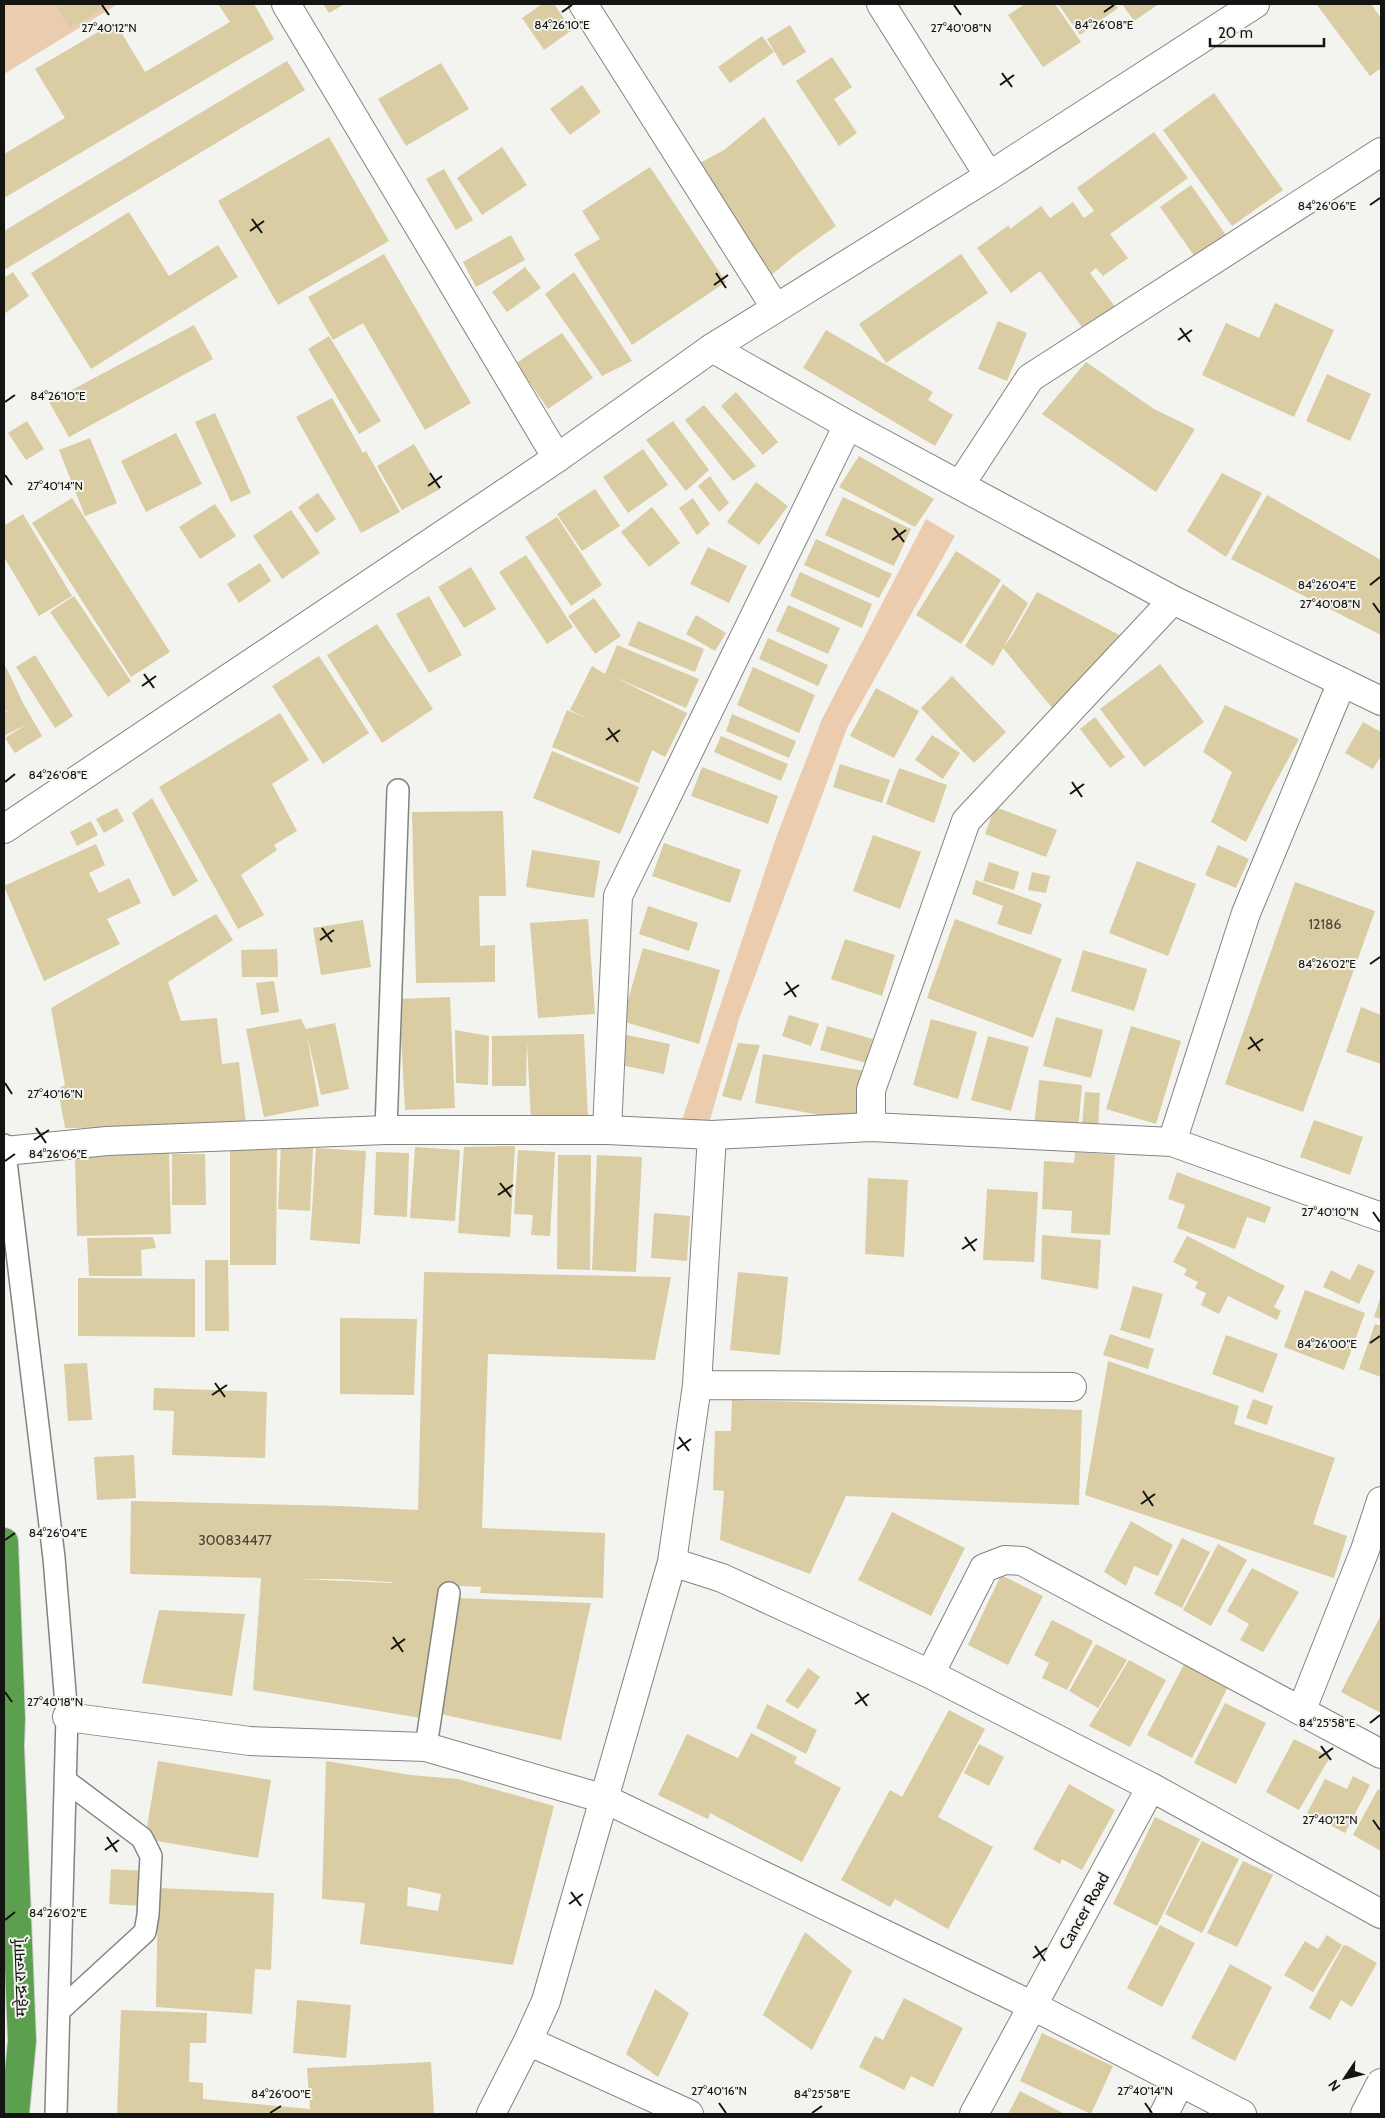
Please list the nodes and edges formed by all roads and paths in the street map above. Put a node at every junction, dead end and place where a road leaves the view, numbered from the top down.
1 (286, 4) edge
2 (583, 4) edge
3 (881, 4) edge
4 (1255, 4) edge
5 (1381, 152) edge
6 (989, 176) junction
7 (775, 308) junction
8 (712, 348) junction
9 (848, 425) junction
10 (557, 458) junction
11 (960, 485) junction
12 (1173, 600) junction
13 (1342, 682) junction
14 (1381, 700) edge
15 (398, 790) dead end
16 (4, 829) edge
17 (871, 1127) junction
18 (386, 1130) junction
19 (607, 1130) junction
20 (712, 1135) junction
21 (1172, 1142) junction
22 (4, 1148) edge
23 (1381, 1217) edge
24 (697, 1385) junction
25 (1072, 1387) dead end
26 (1381, 1502) edge
27 (4, 1542) edge
28 (672, 1562) junction
29 (449, 1593) dead end
30 (930, 1674) junction
31 (1302, 1709) junction
32 (67, 1717) junction
33 (426, 1747) junction
34 (1381, 1754) edge
35 (66, 1781) junction
36 (1151, 1787) junction
37 (605, 1799) junction
38 (1381, 1914) edge
39 (1033, 2006) junction
40 (59, 2011) junction
41 (528, 2041) junction
42 (1180, 2082) junction
43 (1381, 2083) edge
44 (14, 2114) edge
45 (56, 2114) edge
46 (491, 2114) edge
47 (689, 2114) edge
48 (974, 2114) edge
49 (1164, 2114) edge
50 (1242, 2114) edge
51 (1366, 2114) edge

1 - 10 street
2 - 7 street
3 - 6 street
4 - 6 street
5 - 11 street
6 - 7 street
7 - 8 street
8 - 9 street
8 - 10 street
9 - 11 street
9 - 19 street
10 - 16 street
11 - 12 street
12 - 13 street
12 - 17 street
13 - 14 street
13 - 21 street
15 - 18 lane
17 - 20 street
17 - 21 street
18 - 19 street
18 - 22 street
19 - 20 street
20 - 24 street
21 - 23 street
22 - 32 lane
24 - 25 street
24 - 28 street
26 - 31 street
27 - 44 highway, महेन्द्र राज्मार्ग्
28 - 30 street
28 - 37 street
29 - 33 lane
30 - 31 street
30 - 36 street
31 - 34 street
32 - 33 street
32 - 35 lane
33 - 37 street
35 - 40 lane
35 - 40 lane
36 - 38 street
36 - 39 street, Cancer Road
37 - 39 street
37 - 41 street
39 - 42 street
39 - 48 street, Cancer Road
40 - 45 lane
41 - 46 street
41 - 47 street
42 - 49 street
42 - 50 street
43 - 51 street

